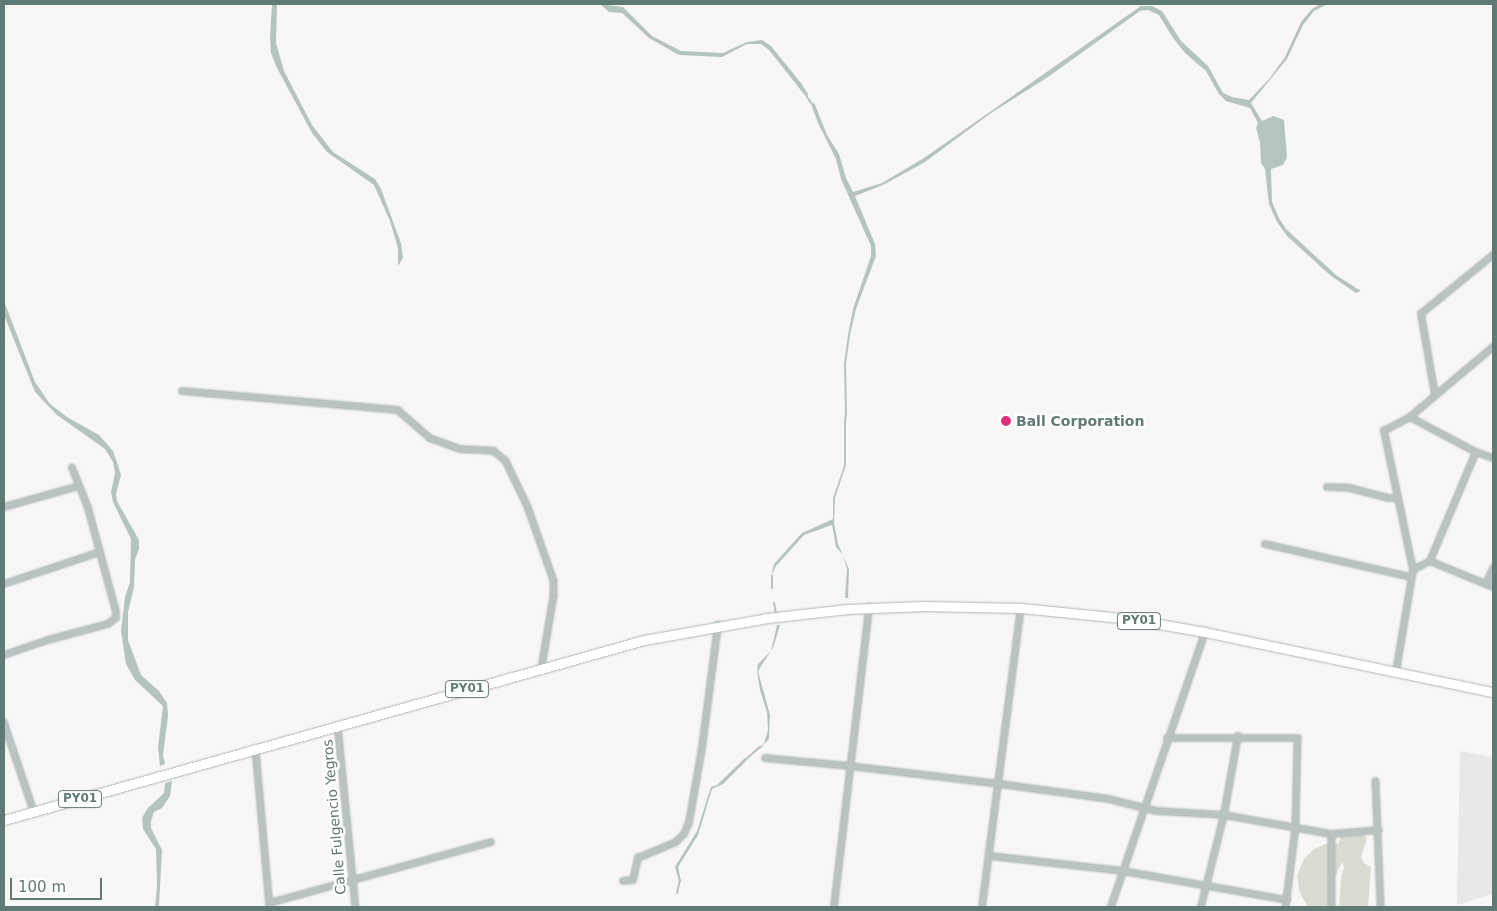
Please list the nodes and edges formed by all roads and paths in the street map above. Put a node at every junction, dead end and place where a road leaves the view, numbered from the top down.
1 (1493, 255) edge
2 (1493, 347) edge
3 (182, 391) dead end
4 (1435, 395) junction
5 (1410, 417) junction
6 (1476, 452) junction
7 (1493, 458) edge
8 (72, 468) dead end
9 (79, 486) junction
10 (1327, 487) dead end
11 (1398, 498) junction
12 (4, 507) edge
13 (1265, 544) dead end
14 (100, 552) junction
15 (1430, 562) junction
16 (1493, 568) edge
17 (1413, 570) junction
18 (1411, 577) junction
19 (4, 584) edge
20 (1486, 584) junction
21 (1493, 587) edge
22 (869, 607) junction
23 (1021, 608) junction
24 (718, 626) junction
25 (1205, 632) junction
26 (4, 655) edge
27 (542, 668) junction
28 (1396, 672) junction
29 (1493, 692) edge
30 (4, 722) edge
31 (338, 725) junction
32 (1238, 736) junction
33 (1167, 738) junction
34 (256, 750) junction
35 (765, 758) dead end
36 (850, 766) junction
37 (1376, 781) dead end
38 (1000, 784) junction
39 (1146, 807) junction
40 (34, 811) junction
41 (1224, 815) junction
42 (4, 820) edge
43 (1296, 828) junction
44 (1379, 830) junction
45 (1332, 834) junction
46 (491, 842) dead end
47 (990, 856) junction
48 (1123, 870) junction
49 (352, 879) junction
50 (623, 881) dead end
51 (1206, 886) junction
52 (1288, 900) junction
53 (270, 905) edge
54 (356, 907) edge
55 (834, 907) edge
56 (982, 907) edge
57 (1111, 907) edge
58 (1201, 907) edge
59 (1286, 907) edge
60 (1332, 907) edge
61 (1382, 907) edge

1 - 4 street
2 - 4 street
3 - 27 street
4 - 5 street
5 - 6 street
5 - 11 street
6 - 7 street
6 - 15 street
8 - 9 street
9 - 12 street
9 - 14 street
10 - 11 street
11 - 17 street
13 - 18 street
14 - 19 street
14 - 26 street
15 - 17 street
15 - 20 street
16 - 20 street
17 - 18 street
18 - 28 street
20 - 21 street
22 - 23 highway, PY01
22 - 24 highway, PY01
22 - 36 street
23 - 25 highway, PY01
23 - 38 street
24 - 27 highway, PY01
24 - 50 street
25 - 28 highway, PY01
25 - 33 street
27 - 31 highway, PY01
28 - 29 highway, PY01
30 - 40 street
31 - 34 highway, PY01
31 - 49 street, Calle Fulgencio Yegros
32 - 33 street
32 - 41 street
32 - 43 street
33 - 39 street
34 - 40 highway, PY01
34 - 53 street
35 - 36 street
36 - 38 street
36 - 55 street
37 - 44 street
38 - 39 street
38 - 47 street
39 - 41 street
39 - 48 street
40 - 42 highway, PY01
41 - 43 street
41 - 51 street
43 - 45 street
43 - 52 street
44 - 45 street
44 - 61 street
45 - 60 street
46 - 49 street
47 - 48 street
47 - 56 street
48 - 51 street
48 - 57 street
49 - 53 street
49 - 54 street, Calle Fulgencio Yegros
51 - 52 street
51 - 58 street
52 - 59 street

